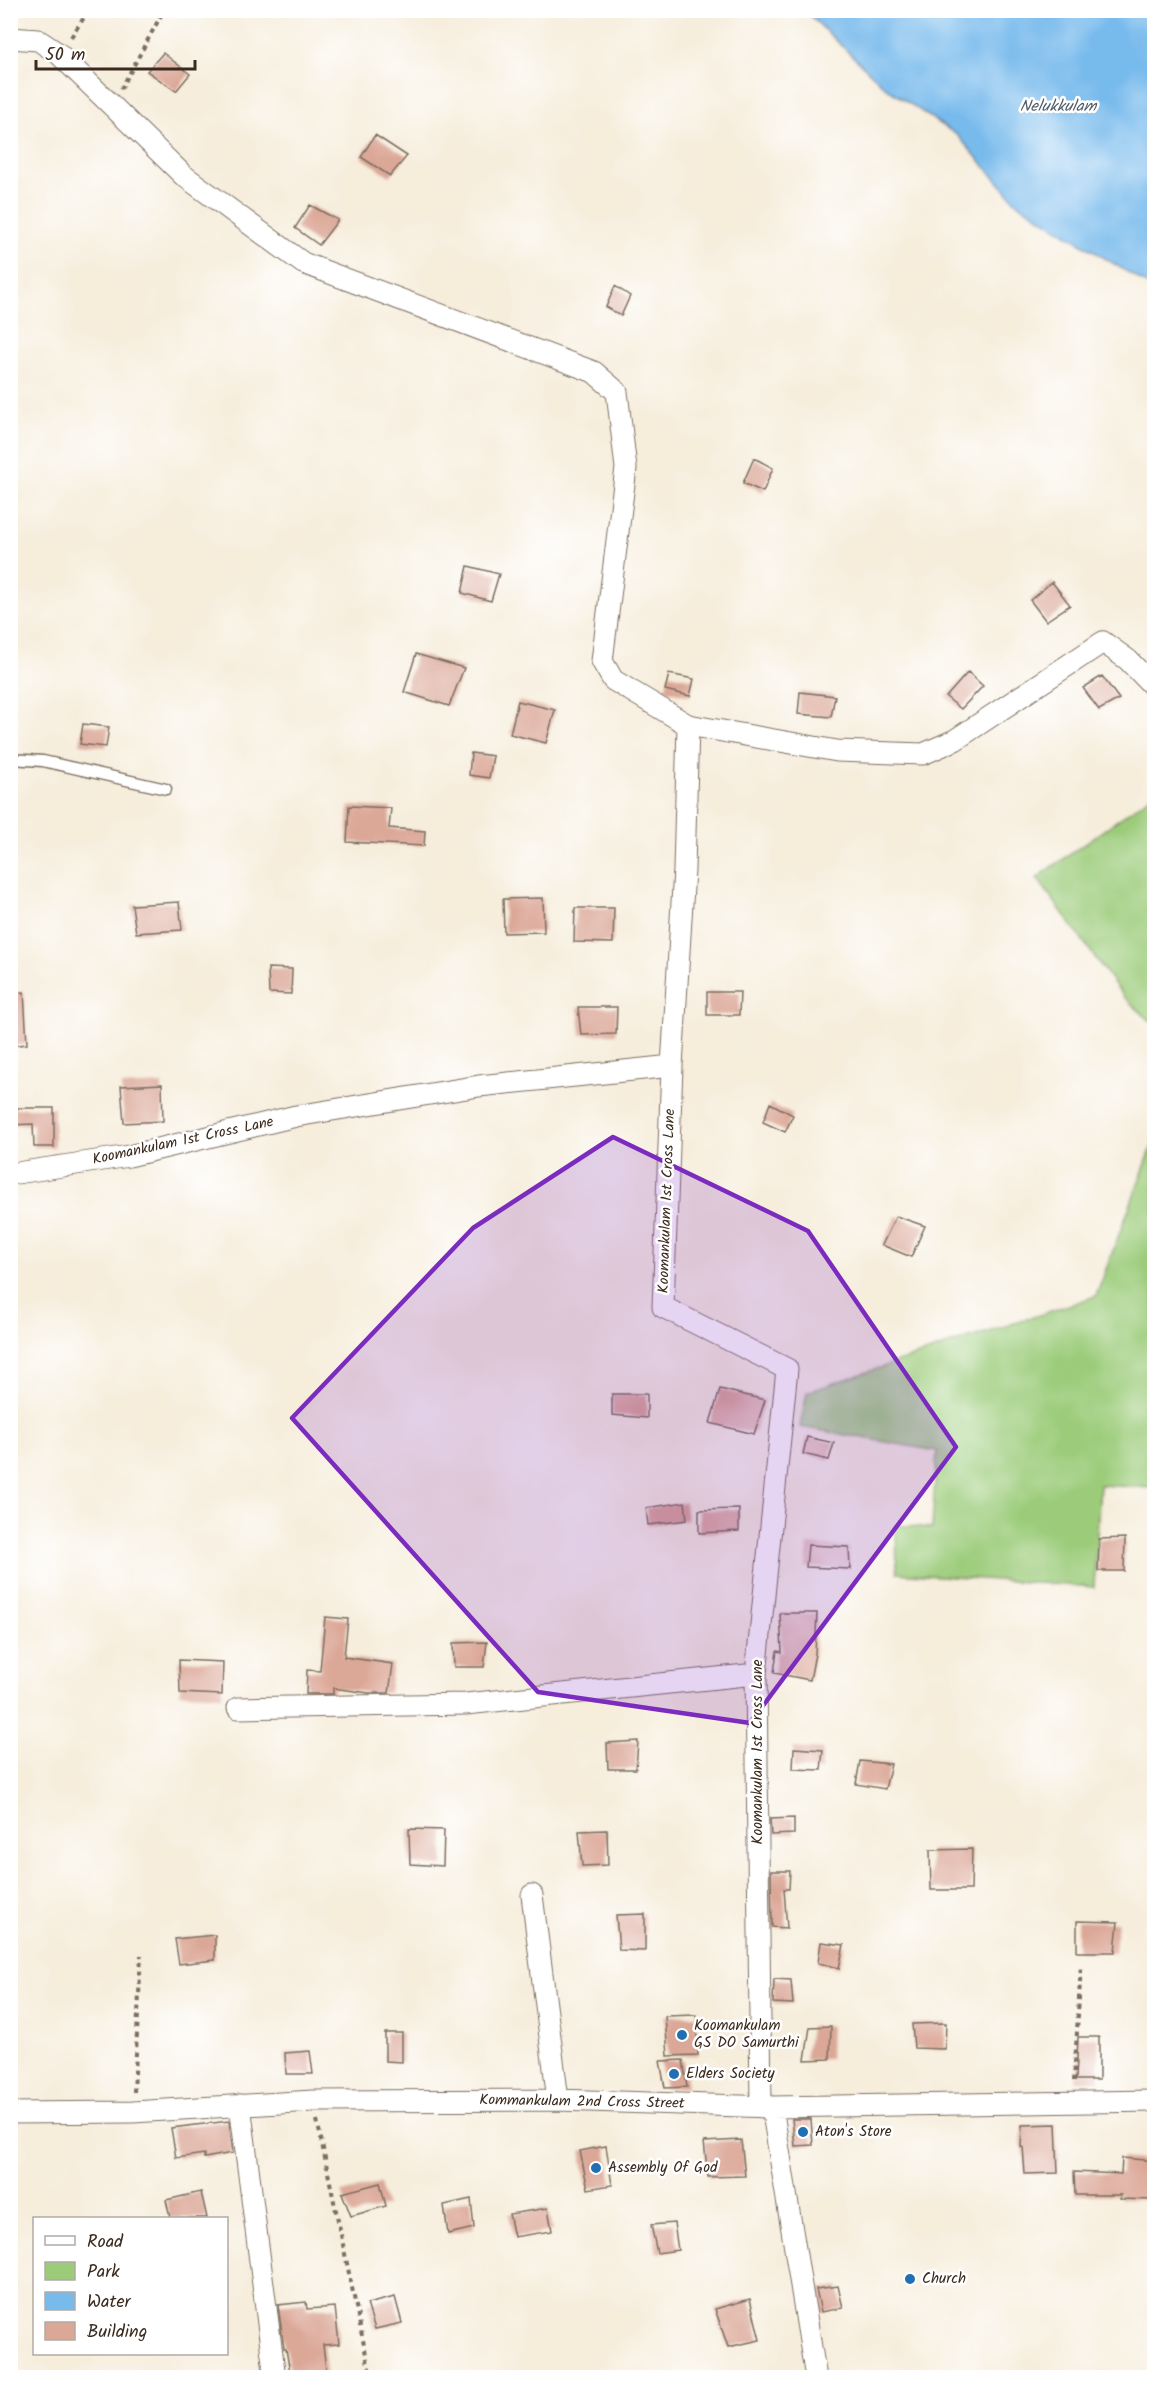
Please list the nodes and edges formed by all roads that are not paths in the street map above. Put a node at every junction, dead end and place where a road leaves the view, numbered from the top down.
1 (10, 38) edge
2 (1155, 687) edge
3 (688, 725) junction
4 (10, 759) edge
5 (166, 789) dead end
6 (672, 1066) junction
7 (10, 1173) edge
8 (756, 1674) junction
9 (238, 1708) dead end
10 (532, 1894) dead end
11 (558, 2100) junction
12 (1155, 2101) edge
13 (240, 2105) junction
14 (767, 2107) junction
15 (10, 2113) edge
16 (275, 2378) edge
17 (816, 2378) edge

1 - 3 street
2 - 3 street
3 - 6 street
4 - 5 lane
6 - 7 street, Koomankulam 1st Cross Lane
6 - 8 street, Koomankulam 1st Cross Lane
8 - 9 street
8 - 14 street, Koomankulam 1st Cross Lane
10 - 11 street
11 - 13 street, Kommankulam 2nd Cross Street
11 - 14 street, Kommankulam 2nd Cross Street
12 - 14 street, Kommankulam 2nd Cross Street
13 - 15 street, Kommankulam 2nd Cross Street
13 - 16 street
14 - 17 street, Koomankulam 1st Cross Lane

